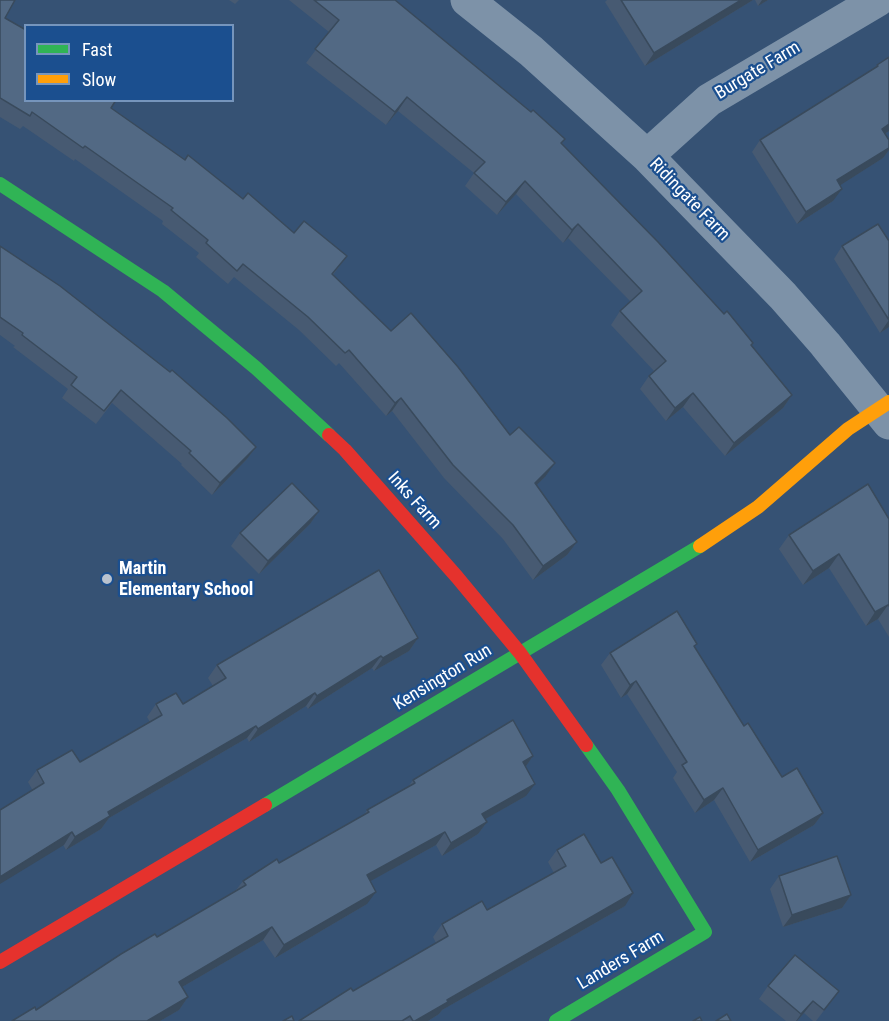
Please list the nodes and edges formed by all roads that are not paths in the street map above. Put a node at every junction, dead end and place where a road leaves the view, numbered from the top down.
1 (467, 0) edge
2 (878, 0) edge
3 (647, 156) junction
4 (0, 184) edge
5 (885, 411) edge
6 (520, 653) junction
7 (705, 932) joint
8 (0, 962) edge
9 (556, 1021) edge

1 - 3 street, Ridingate Farm
2 - 3 street, Burgate Farm
3 - 5 street, Ridingate Farm
4 - 6 street, Inks Farm
5 - 6 street, Kensington Run
6 - 7 street, Inks Farm
6 - 8 street, Kensington Run
7 - 9 street, Landers Farm

